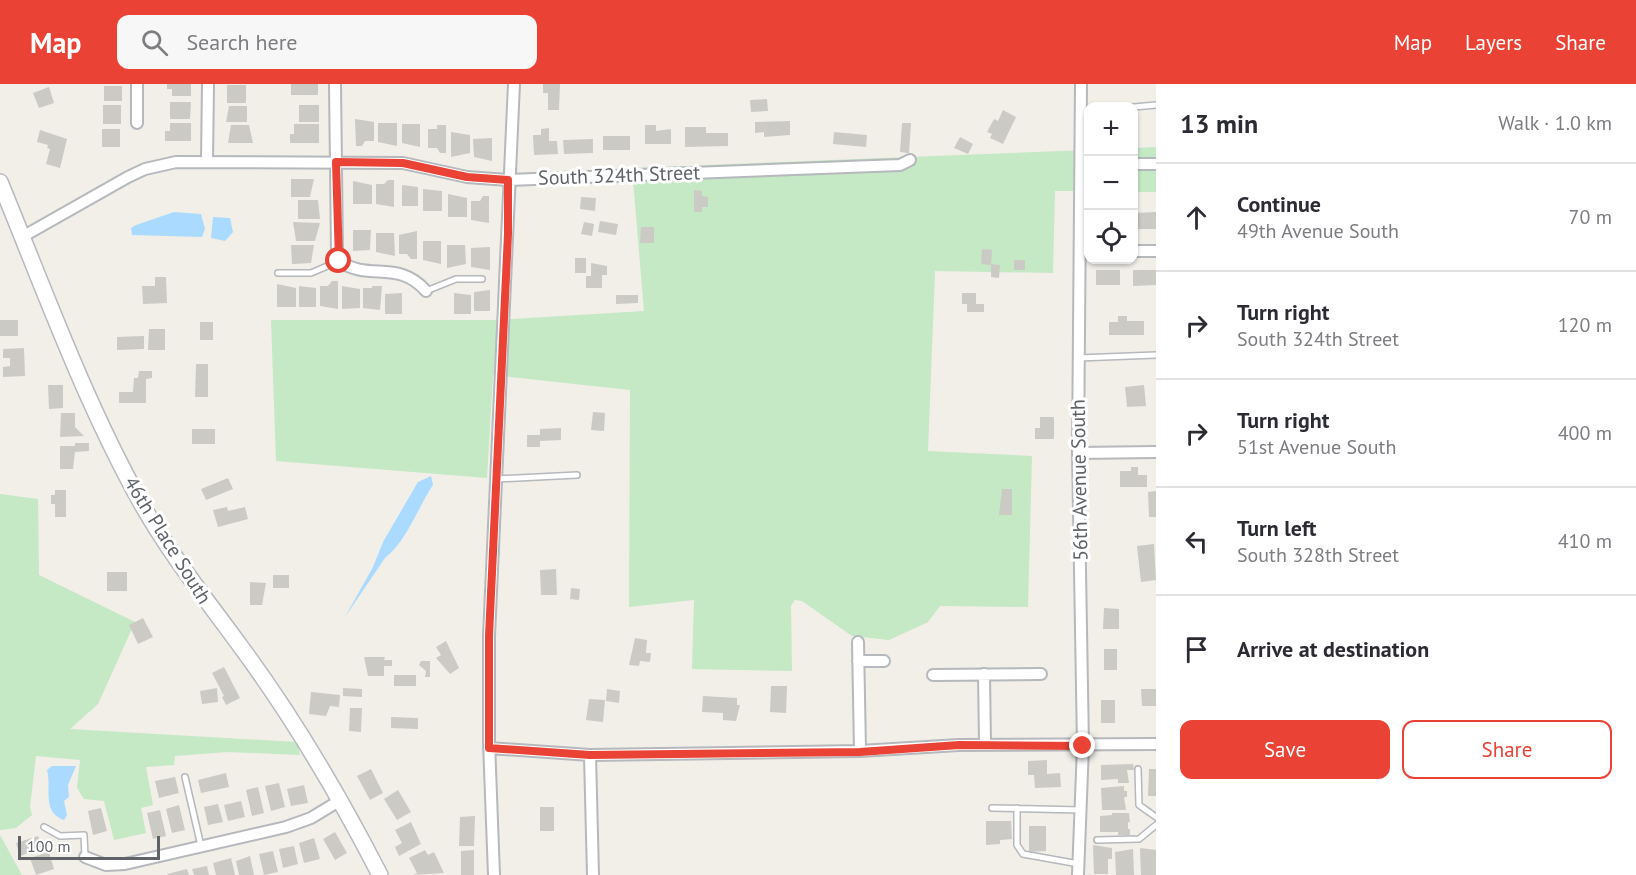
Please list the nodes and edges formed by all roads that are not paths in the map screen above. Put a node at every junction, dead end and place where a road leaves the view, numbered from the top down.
1 (137, 84) edge
2 (208, 84) edge
3 (335, 84) edge
4 (514, 84) edge
5 (1081, 84) edge
6 (1156, 105) edge
7 (1084, 107) edge
8 (1138, 107) edge
9 (137, 123) dead end
10 (910, 160) dead end
11 (207, 161) junction
12 (336, 162) junction
13 (1138, 164) edge
14 (1156, 164) edge
15 (508, 180) junction
16 (0, 184) edge
17 (22, 237) junction
18 (1156, 250) edge
19 (1084, 251) edge
20 (1138, 251) edge
21 (339, 261) junction
22 (279, 273) dead end
23 (482, 279) dead end
24 (426, 291) joint
25 (1156, 355) edge
26 (1078, 358) junction
27 (1156, 452) edge
28 (1078, 453) junction
29 (577, 475) dead end
30 (496, 479) junction
31 (858, 642) dead end
32 (858, 661) junction
33 (884, 661) dead end
34 (984, 674) junction
35 (1041, 674) dead end
36 (933, 675) dead end
37 (1156, 744) edge
38 (985, 745) junction
39 (1083, 746) junction
40 (489, 748) junction
41 (860, 752) junction
42 (590, 755) junction
43 (1138, 769) dead end
44 (185, 777) dead end
45 (339, 801) junction
46 (992, 808) dead end
47 (1017, 808) junction
48 (1080, 810) junction
49 (1156, 817) edge
50 (1156, 825) edge
51 (44, 827) dead end
52 (1096, 840) dead end
53 (201, 846) junction
54 (85, 857) joint
55 (1078, 869) edge
56 (380, 875) edge
57 (494, 875) edge
58 (593, 875) edge

1 - 9 street
2 - 11 street
3 - 12 street
4 - 15 street
5 - 7 street, 56th Avenue South
6 - 8 lane
10 - 15 street, South 324th Street
11 - 12 street, South 324th Street
11 - 17 street, South 324th Street
12 - 15 street, South 324th Street
12 - 21 street
13 - 14 street
15 - 30 street
16 - 17 street, 46th Place South
17 - 45 street, 46th Place South
18 - 20 street
19 - 26 street, 56th Avenue South
21 - 22 lane
21 - 24 street
23 - 24 lane
25 - 26 lane
26 - 28 street, 56th Avenue South
27 - 28 street
28 - 39 street, 56th Avenue South
29 - 30 lane
30 - 40 street
31 - 32 street
32 - 33 street
32 - 41 street
34 - 35 street
34 - 36 street
34 - 38 street
37 - 39 street
38 - 39 street
38 - 41 street
39 - 48 street, 56th Avenue South
40 - 42 street
40 - 57 street
41 - 42 street
42 - 58 street
43 - 49 lane
44 - 53 lane
45 - 53 street
45 - 56 street, 46th Place South
46 - 47 lane
47 - 48 lane
47 - 55 lane
48 - 55 street, 56th Avenue South
50 - 52 lane
51 - 54 lane
53 - 54 street

